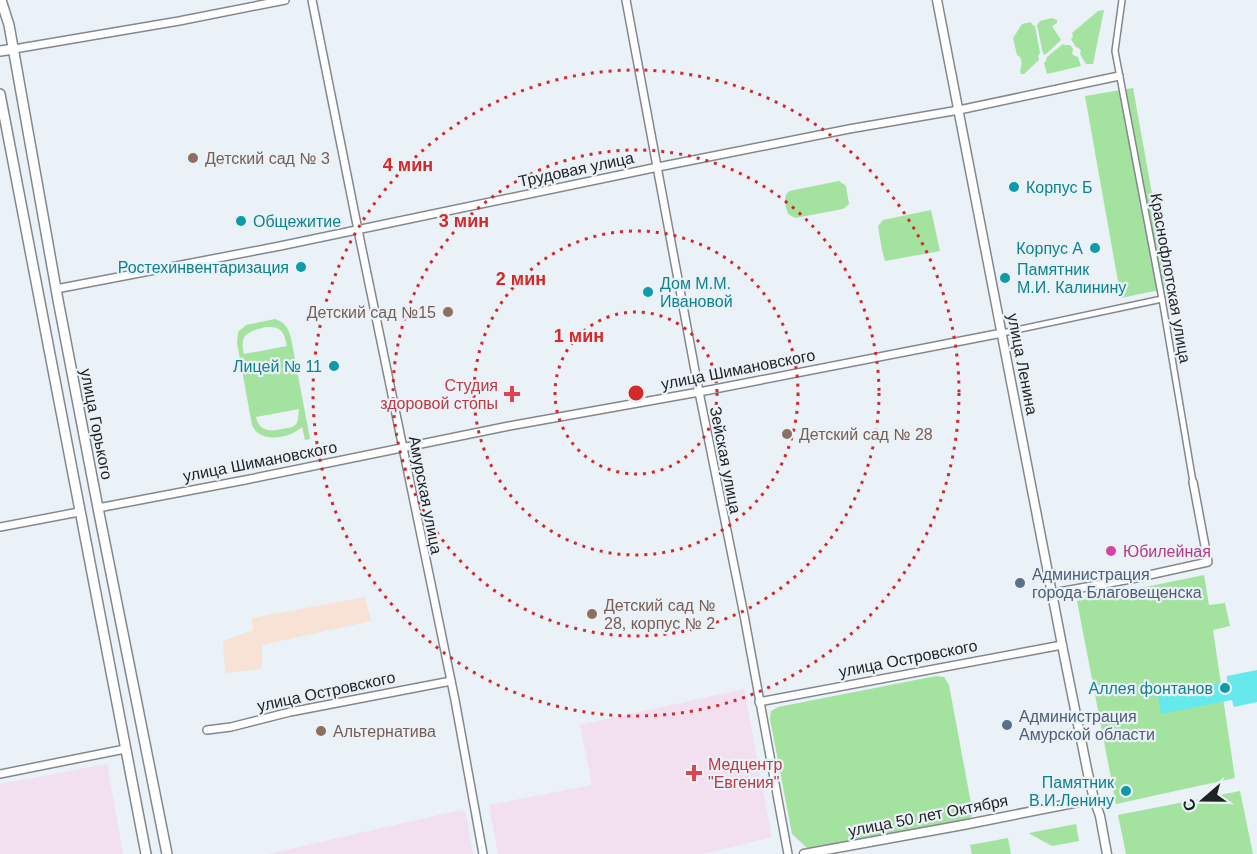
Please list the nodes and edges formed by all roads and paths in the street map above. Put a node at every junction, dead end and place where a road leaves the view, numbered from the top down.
1 (1, 0) edge
2 (285, 0) edge
3 (312, 0) edge
4 (626, 0) edge
5 (937, 0) edge
6 (1122, 0) edge
7 (14, 49) junction
8 (0, 51) edge
9 (1119, 76) junction
10 (0, 94) edge
11 (959, 110) junction
12 (658, 167) junction
13 (358, 230) junction
14 (56, 289) junction
15 (38, 292) junction
16 (1162, 299) junction
17 (1002, 333) junction
18 (699, 392) junction
19 (403, 447) junction
20 (1193, 482) joint
21 (98, 508) junction
22 (79, 512) junction
23 (0, 527) edge
24 (1053, 592) junction
25 (1062, 645) junction
26 (451, 681) junction
27 (759, 702) junction
28 (207, 730) dead end
29 (145, 745) junction
30 (125, 749) junction
31 (0, 774) edge
32 (1094, 799) junction
33 (146, 854) edge
34 (167, 854) edge
35 (483, 854) edge
36 (788, 854) edge
37 (804, 854) edge
38 (1107, 854) edge

1 - 7 main road, улица Горького
2 - 7 street
3 - 13 street, Амурская улица
4 - 12 street, Зейская улица
5 - 11 main road, улица Ленина
6 - 9 street, Краснофлотская улица
7 - 8 main road
7 - 14 main road, улица Горького
9 - 11 street, Трудовая улица
9 - 16 street, Краснофлотская улица
10 - 15 main road, улица Горького
11 - 12 street, Трудовая улица
11 - 17 main road, улица Ленина
12 - 13 street, Трудовая улица
12 - 18 street, Зейская улица
13 - 14 street, Трудовая улица
13 - 19 street, Амурская улица
14 - 15 main road, Трудовая улица
14 - 21 main road, улица Горького
15 - 22 main road, улица Горького
16 - 17 street, улица Шимановского
16 - 20 street, Краснофлотская улица
17 - 18 street, улица Шимановского
17 - 24 main road, улица Ленина
18 - 19 street, улица Шимановского
18 - 27 street, Зейская улица
19 - 21 street, улица Шимановского
19 - 26 street, Амурская улица
20 - 24 street, Краснофлотская улица
21 - 22 main road, улица Шимановского
21 - 29 main road, улица Горького
22 - 23 street, улица Шимановского
22 - 30 main road, улица Горького
24 - 25 main road, улица Ленина
25 - 27 street, улица Островского
25 - 32 main road, улица Ленина
26 - 28 street, улица Островского
26 - 35 street, Амурская улица
27 - 36 street, Зейская улица
29 - 30 main road
29 - 34 main road, улица Горького
30 - 31 street
30 - 33 main road, улица Горького
32 - 37 main road, улица 50 лет Октября
32 - 38 main road, улица Ленина

